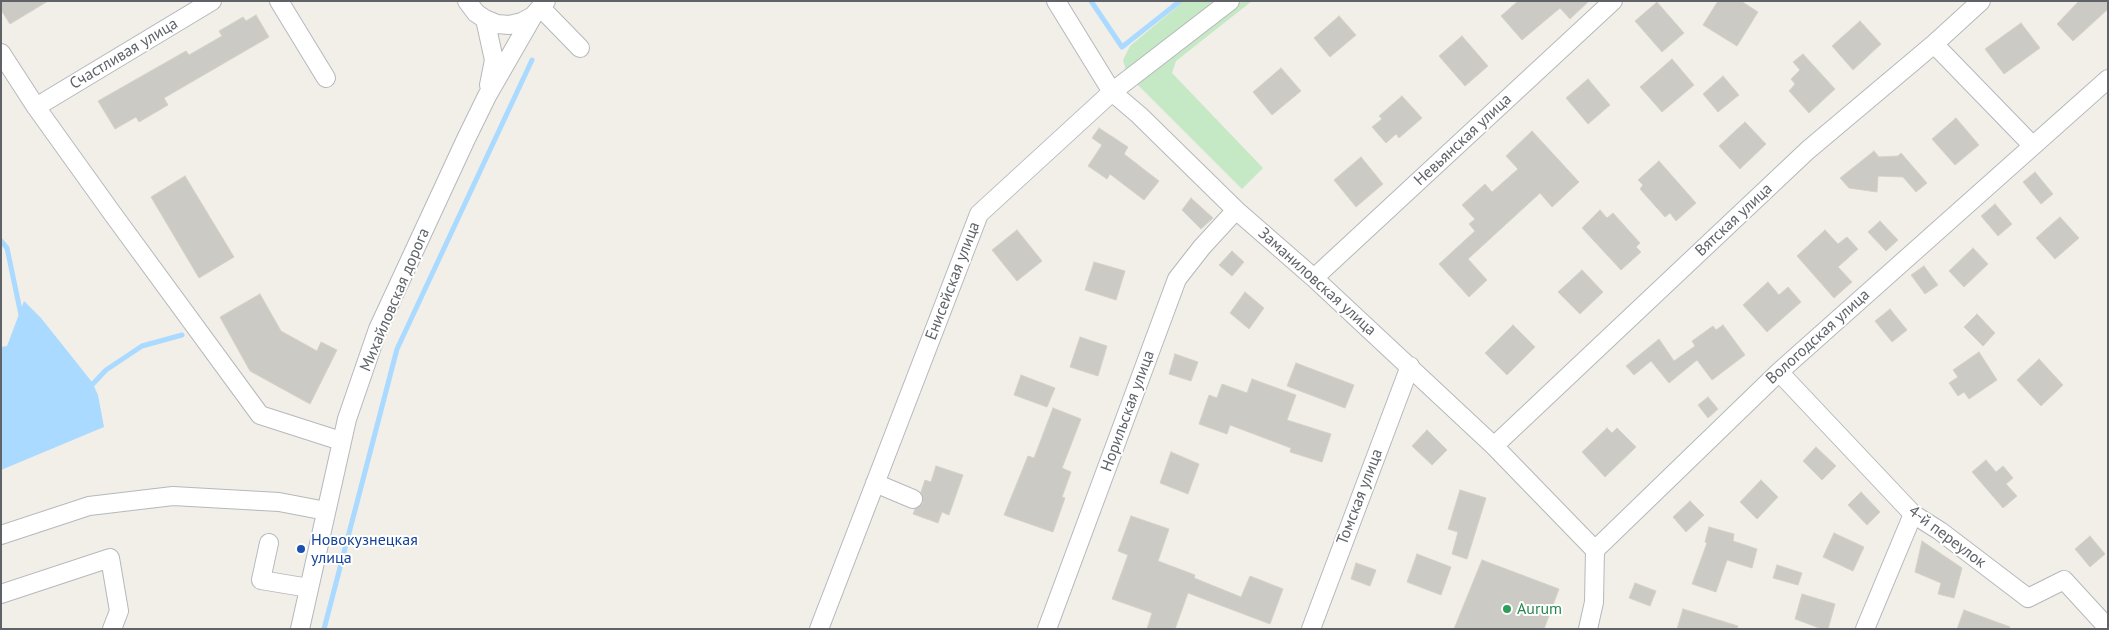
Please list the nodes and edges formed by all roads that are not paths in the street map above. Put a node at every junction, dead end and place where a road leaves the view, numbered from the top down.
1 (212, 1) edge
2 (279, 1) edge
3 (467, 1) edge
4 (1056, 1) edge
5 (1230, 1) edge
6 (1613, 1) edge
7 (1980, 1) edge
8 (540, 8) edge
9 (485, 19) junction
10 (1934, 44) junction
11 (580, 48) dead end
12 (1, 53) edge
13 (326, 78) dead end
14 (2108, 79) edge
15 (1112, 92) junction
16 (488, 96) junction
17 (36, 107) junction
18 (2032, 145) junction
19 (1236, 210) junction
20 (1314, 278) junction
21 (1410, 366) junction
22 (1779, 372) junction
23 (341, 440) junction
24 (1494, 446) junction
25 (875, 483) junction
26 (913, 499) dead end
27 (326, 511) junction
28 (1913, 514) junction
29 (1, 536) edge
30 (269, 543) dead end
31 (1595, 550) junction
32 (309, 588) junction
33 (1, 594) edge
34 (2108, 628) edge
35 (112, 629) edge
36 (300, 629) edge
37 (819, 629) edge
38 (1047, 629) edge
39 (1311, 629) edge
40 (1588, 629) edge
41 (1865, 629) edge

1 - 17 street, Счастливая улица
2 - 13 street
3 - 9 street
4 - 15 street, Заманиловская улица
5 - 15 street, Енисейская улица
6 - 20 street, Невьянская улица
7 - 10 street, Вятская улица
8 - 9 street
8 - 11 street
8 - 16 street, Михайловская дорога
9 - 16 street, Михайловская дорога
10 - 18 street
10 - 24 street, Вятская улица
12 - 17 street
14 - 18 street, Вологодская улица
15 - 19 street, Заманиловская улица
15 - 25 street, Енисейская улица
16 - 23 street, Михайловская дорога
17 - 23 street
18 - 22 street, Вологодская улица
19 - 20 street, Заманиловская улица
19 - 38 street, Норильская улица
20 - 21 street, Заманиловская улица
21 - 24 street, Заманиловская улица
21 - 39 street, Томская улица
22 - 28 street, 4-й переулок
22 - 31 street, Вологодская улица
23 - 27 street, Михайловская дорога
24 - 31 street, Заманиловская улица
25 - 26 street
25 - 37 street, Енисейская улица
27 - 29 street
27 - 32 street, Михайловская дорога
28 - 34 street, 4-й переулок
28 - 41 street
30 - 32 street
31 - 40 street
32 - 36 street, Михайловская дорога
33 - 35 street

